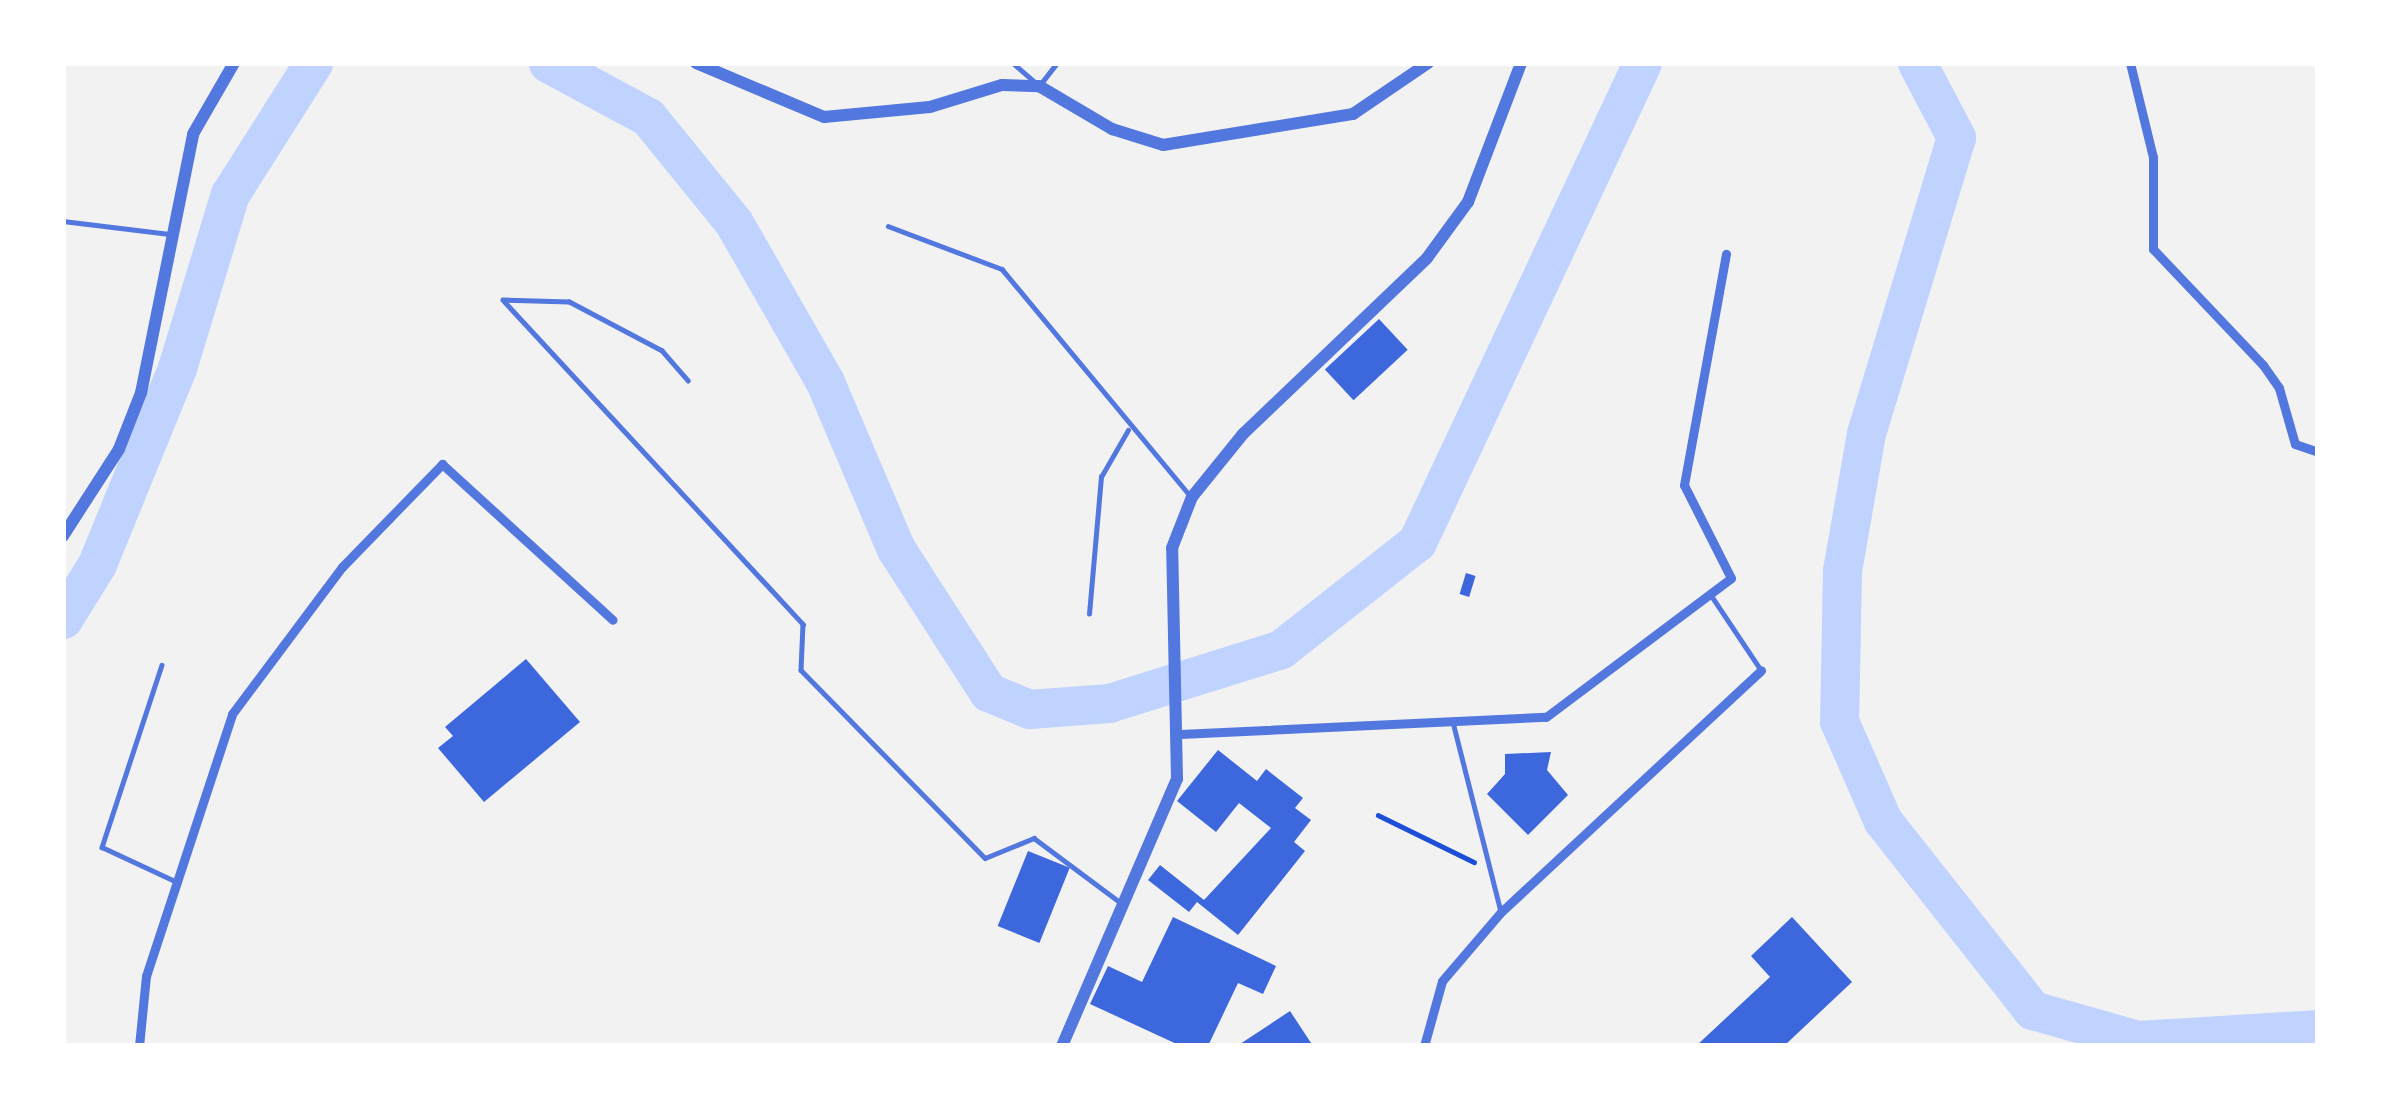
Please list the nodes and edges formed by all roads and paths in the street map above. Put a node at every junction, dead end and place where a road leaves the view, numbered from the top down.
1 (234, 63) edge
2 (696, 63) edge
3 (1012, 63) edge
4 (1058, 63) edge
5 (1428, 63) edge
6 (1521, 63) edge
7 (2130, 63) edge
8 (1039, 86) junction
9 (63, 221) edge
10 (888, 226) dead end
11 (169, 234) junction
12 (1726, 254) dead end
13 (688, 381) dead end
14 (1128, 430) junction
15 (2318, 452) edge
16 (1192, 497) junction
17 (63, 536) edge
18 (1710, 594) junction
19 (1089, 614) dead end
20 (613, 620) dead end
21 (162, 665) dead end
22 (1761, 670) joint
23 (1454, 726) junction
24 (1180, 734) junction
25 (1378, 815) dead end
26 (1490, 869) junction
27 (177, 882) junction
28 (1125, 906) junction
29 (1501, 912) junction
30 (139, 1046) edge
31 (1062, 1046) edge
32 (1424, 1046) edge

1 - 11 street
2 - 8 street
3 - 8 lane
4 - 8 lane
5 - 8 street
6 - 16 street
7 - 15 street
9 - 11 lane
10 - 14 lane
11 - 17 street
12 - 18 street
13 - 28 lane
14 - 16 lane
14 - 19 lane
16 - 24 street
18 - 22 lane
18 - 23 street
20 - 27 street
21 - 27 lane
22 - 29 street
23 - 24 street
23 - 26 lane
24 - 28 street
25 - 26 path
26 - 29 lane
27 - 30 street
28 - 31 street
29 - 32 street

